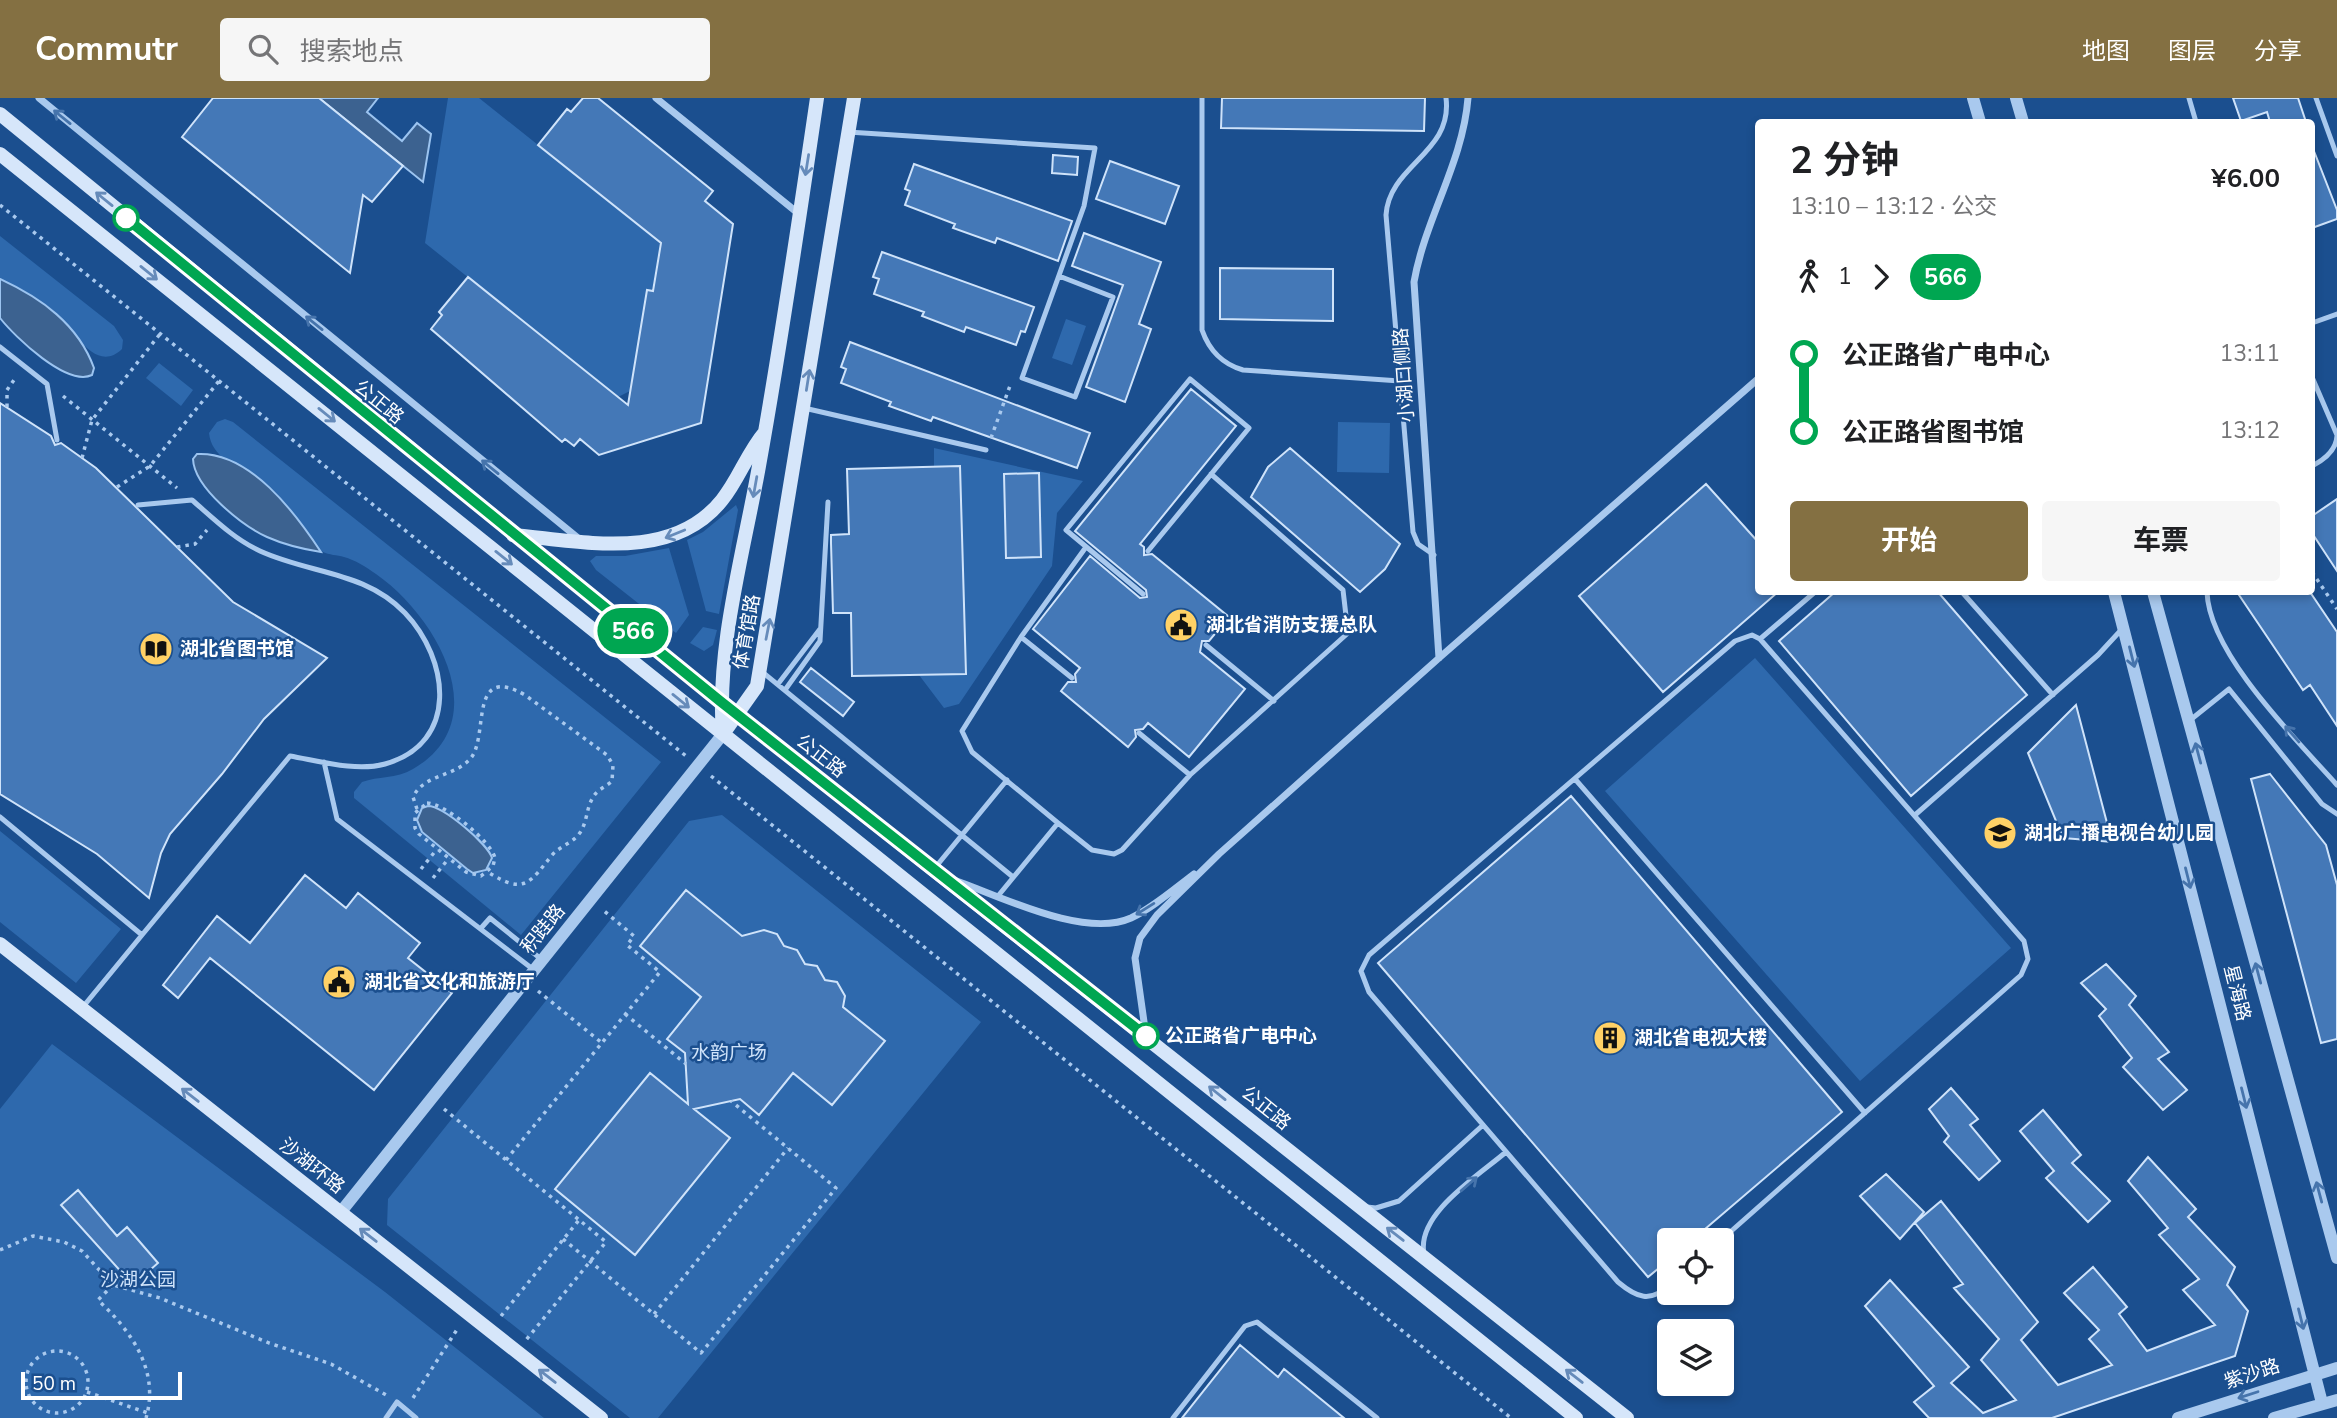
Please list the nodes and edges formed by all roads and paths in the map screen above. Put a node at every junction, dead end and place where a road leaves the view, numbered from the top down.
1 (39, 98) edge
2 (656, 98) edge
3 (817, 98) edge
4 (854, 98) edge
5 (1202, 98) edge
6 (1446, 98) edge
7 (1468, 98) edge
8 (1973, 98) edge
9 (2017, 98) edge
10 (2189, 98) edge
11 (2316, 98) edge
12 (0, 114) edge
13 (1979, 119) edge
14 (2022, 119) edge
15 (2195, 119) edge
16 (848, 132) junction
17 (0, 154) edge
18 (2337, 156) edge
19 (0, 205) edge
20 (800, 214) junction
21 (1059, 276) junction
22 (2337, 314) edge
23 (2315, 322) edge
24 (160, 334) junction
25 (0, 347) edge
26 (23, 366) junction
27 (1022, 379) junction
28 (219, 381) junction
29 (1400, 381) junction
30 (1755, 382) edge
31 (47, 384) junction
32 (2315, 384) edge
33 (7, 407) dead end
34 (804, 408) junction
35 (92, 420) junction
36 (765, 430) junction
37 (2337, 436) edge
38 (57, 440) dead end
39 (986, 450) joint
40 (82, 458) dead end
41 (2315, 464) edge
42 (150, 466) junction
43 (1211, 474) junction
44 (117, 486) dead end
45 (192, 500) junction
46 (828, 502) dead end
47 (138, 505) dead end
48 (215, 520) junction
49 (513, 535) junction
50 (581, 541) junction
51 (177, 547) dead end
52 (1086, 547) junction
53 (1148, 551) dead end
54 (1434, 555) junction
55 (2315, 576) edge
56 (1143, 594) dead end
57 (1811, 595) edge
58 (1965, 595) edge
59 (2115, 595) edge
60 (2154, 595) edge
61 (2207, 595) edge
62 (2337, 609) edge
63 (2124, 627) junction
64 (820, 629) junction
65 (1021, 637) junction
66 (1760, 639) junction
67 (1206, 645) dead end
68 (1439, 658) junction
69 (760, 669) junction
70 (1072, 678) dead end
71 (778, 684) junction
72 (785, 690) junction
73 (2053, 695) junction
74 (720, 701) junction
75 (1274, 701) junction
76 (737, 714) junction
77 (2189, 721) junction
78 (1139, 733) dead end
79 (723, 734) junction
80 (324, 762) junction
81 (698, 765) junction
82 (1190, 775) junction
83 (1575, 779) junction
84 (1007, 780) junction
85 (2337, 785) edge
86 (417, 810) junction
87 (2337, 814) edge
88 (1915, 815) junction
89 (0, 817) edge
90 (1058, 823) junction
91 (962, 835) junction
92 (437, 849) junction
93 (1219, 855) junction
94 (449, 858) junction
95 (488, 872) junction
96 (939, 873) junction
97 (1013, 877) junction
98 (413, 879) junction
99 (425, 888) junction
100 (998, 896) junction
101 (590, 900) junction
102 (482, 927) junction
103 (142, 934) junction
104 (0, 944) edge
105 (538, 965) junction
106 (526, 981) junction
107 (81, 1009) junction
108 (625, 1014) junction
109 (1146, 1036) junction
110 (602, 1043) junction
111 (686, 1064) dead end
112 (432, 1099) junction
113 (731, 1101) dead end
114 (1865, 1113) junction
115 (1483, 1125) junction
116 (788, 1148) junction
117 (1506, 1152) junction
118 (506, 1160) junction
119 (1360, 1206) junction
120 (340, 1213) junction
121 (579, 1220) junction
122 (1734, 1229) edge
123 (563, 1239) junction
124 (0, 1250) edge
125 (1424, 1257) junction
126 (2337, 1258) edge
127 (590, 1261) junction
128 (113, 1285) junction
129 (1657, 1294) edge
130 (467, 1314) junction
131 (654, 1314) junction
132 (489, 1330) junction
133 (516, 1352) junction
134 (2337, 1368) edge
135 (2315, 1374) junction
136 (86, 1392) junction
137 (2337, 1400) edge
138 (397, 1402) junction
139 (2322, 1404) junction
140 (406, 1408) junction
141 (147, 1416) edge
142 (386, 1418) edge
143 (416, 1418) edge
144 (601, 1418) edge
145 (1173, 1418) edge
146 (1377, 1418) edge
147 (1511, 1418) edge
148 (1576, 1418) edge
149 (1627, 1418) edge
150 (2178, 1418) edge
151 (2274, 1418) edge

50 -> 1 street
2 - 20 street
3 -> 20 main road, 体育馆路
4 - 16 main road, 体育馆路
5 - 29 lane
6 - 29 lane
7 - 54 street, 小湖口侧路
8 - 13 street
9 - 14 street
10 - 15 lane
11 - 18 lane
49 -> 12 main road, 公正路
16 - 21 lane
34 -> 16 main road, 体育馆路
17 -> 79 main road
19 - 24 path
20 - 36 main road, 体育馆路
21 - 27 lane
21 - 27 lane
22 - 23 lane
24 - 28 path
24 - 35 path
25 - 26 lane
26 - 31 lane
26 - 33 path
27 - 39 path
28 - 42 path
28 - 81 path
29 - 54 lane
30 - 68 street
31 - 35 path
31 - 38 lane
32 - 37 lane
34 - 39 lane
69 -> 34 main road, 体育馆路
35 - 40 path
35 - 42 path
36 -> 50 main road
36 -> 74 main road, 体育馆路
37 - 41 lane
42 - 44 path
42 - 45 path
43 - 52 lane
43 - 53 lane
43 - 75 lane
45 - 47 lane
45 - 48 lane
46 - 64 lane
48 - 51 path
48 - 80 lane
49 - 50 main road
49 - 74 main road, 公正路
52 - 56 lane
52 - 65 lane
54 - 68 street, 小湖口侧路
55 - 62 path
57 - 66 lane
58 - 73 lane
59 - 63 street, 星海路
60 - 77 street, 星海路
85 -> 61 lane
63 - 73 lane
63 -> 135 street, 星海路
64 - 71 lane
64 - 72 lane
65 - 70 lane
65 - 84 lane
66 - 83 lane
66 - 88 lane
67 - 75 lane
68 - 93 street
69 - 71 lane
69 - 76 main road, 体育馆路
71 - 72 lane
72 - 91 lane
73 - 88 lane
74 - 76 main road, 公正路
74 - 79 main road, 体育馆路
75 - 82 lane
76 - 79 main road, 体育馆路
76 - 96 main road, 公正路
77 - 87 lane
126 -> 77 street, 星海路
78 - 82 lane
79 - 81 street, 积跬路
79 - 148 main road
80 - 98 lane
80 - 103 lane
81 - 101 street, 积跬路
81 - 147 path
82 - 90 lane
83 - 114 lane
83 - 115 lane
84 - 90 lane
84 - 91 lane
86 - 92 path
86 - 95 path
86 - 95 path
88 - 114 lane
89 - 103 lane
90 - 97 lane
91 - 96 lane
91 - 97 lane
92 - 94 path
92 - 98 path
93 -> 100 street
93 - 109 street
94 - 95 path
94 - 99 path
96 - 100 street
96 - 109 main road, 公正路
97 - 100 lane
98 - 99 lane
99 - 102 lane
101 - 105 street, 积跬路
101 - 108 path
102 - 105 lane
102 - 105 lane
103 - 107 lane
104 - 107 main road, 沙湖环路
105 - 106 street, 积跬路
106 - 110 path
106 - 112 street, 积跬路
120 -> 107 main road, 沙湖环路
108 - 110 path
108 - 111 path
119 -> 109 main road, 公正路
110 - 118 path
112 - 118 path
112 - 120 street, 积跬路
113 - 116 path
114 - 122 lane
115 - 117 lane
115 - 119 lane
116 - 131 path
116 - 131 path
125 -> 117 lane
117 - 129 lane
118 - 121 path
125 -> 119 main road, 公正路
130 -> 120 main road, 沙湖环路
121 - 123 path
121 - 127 path
123 - 127 path
123 - 132 path
124 - 128 path
149 -> 125 main road, 公正路
127 - 131 path
127 - 133 path
128 - 138 path
128 - 141 path
130 - 132 main road, 沙湖环路
130 - 140 path
132 - 133 main road, 沙湖环路
144 -> 133 main road, 沙湖环路
134 - 135 street, 紫沙路
135 - 139 street, 星海路
135 -> 150 street, 紫沙路
136 - 136 path
136 - 141 path
137 - 139 street
138 - 140 lane
138 - 142 lane
139 - 151 street
140 - 143 lane
145 - 146 lane

